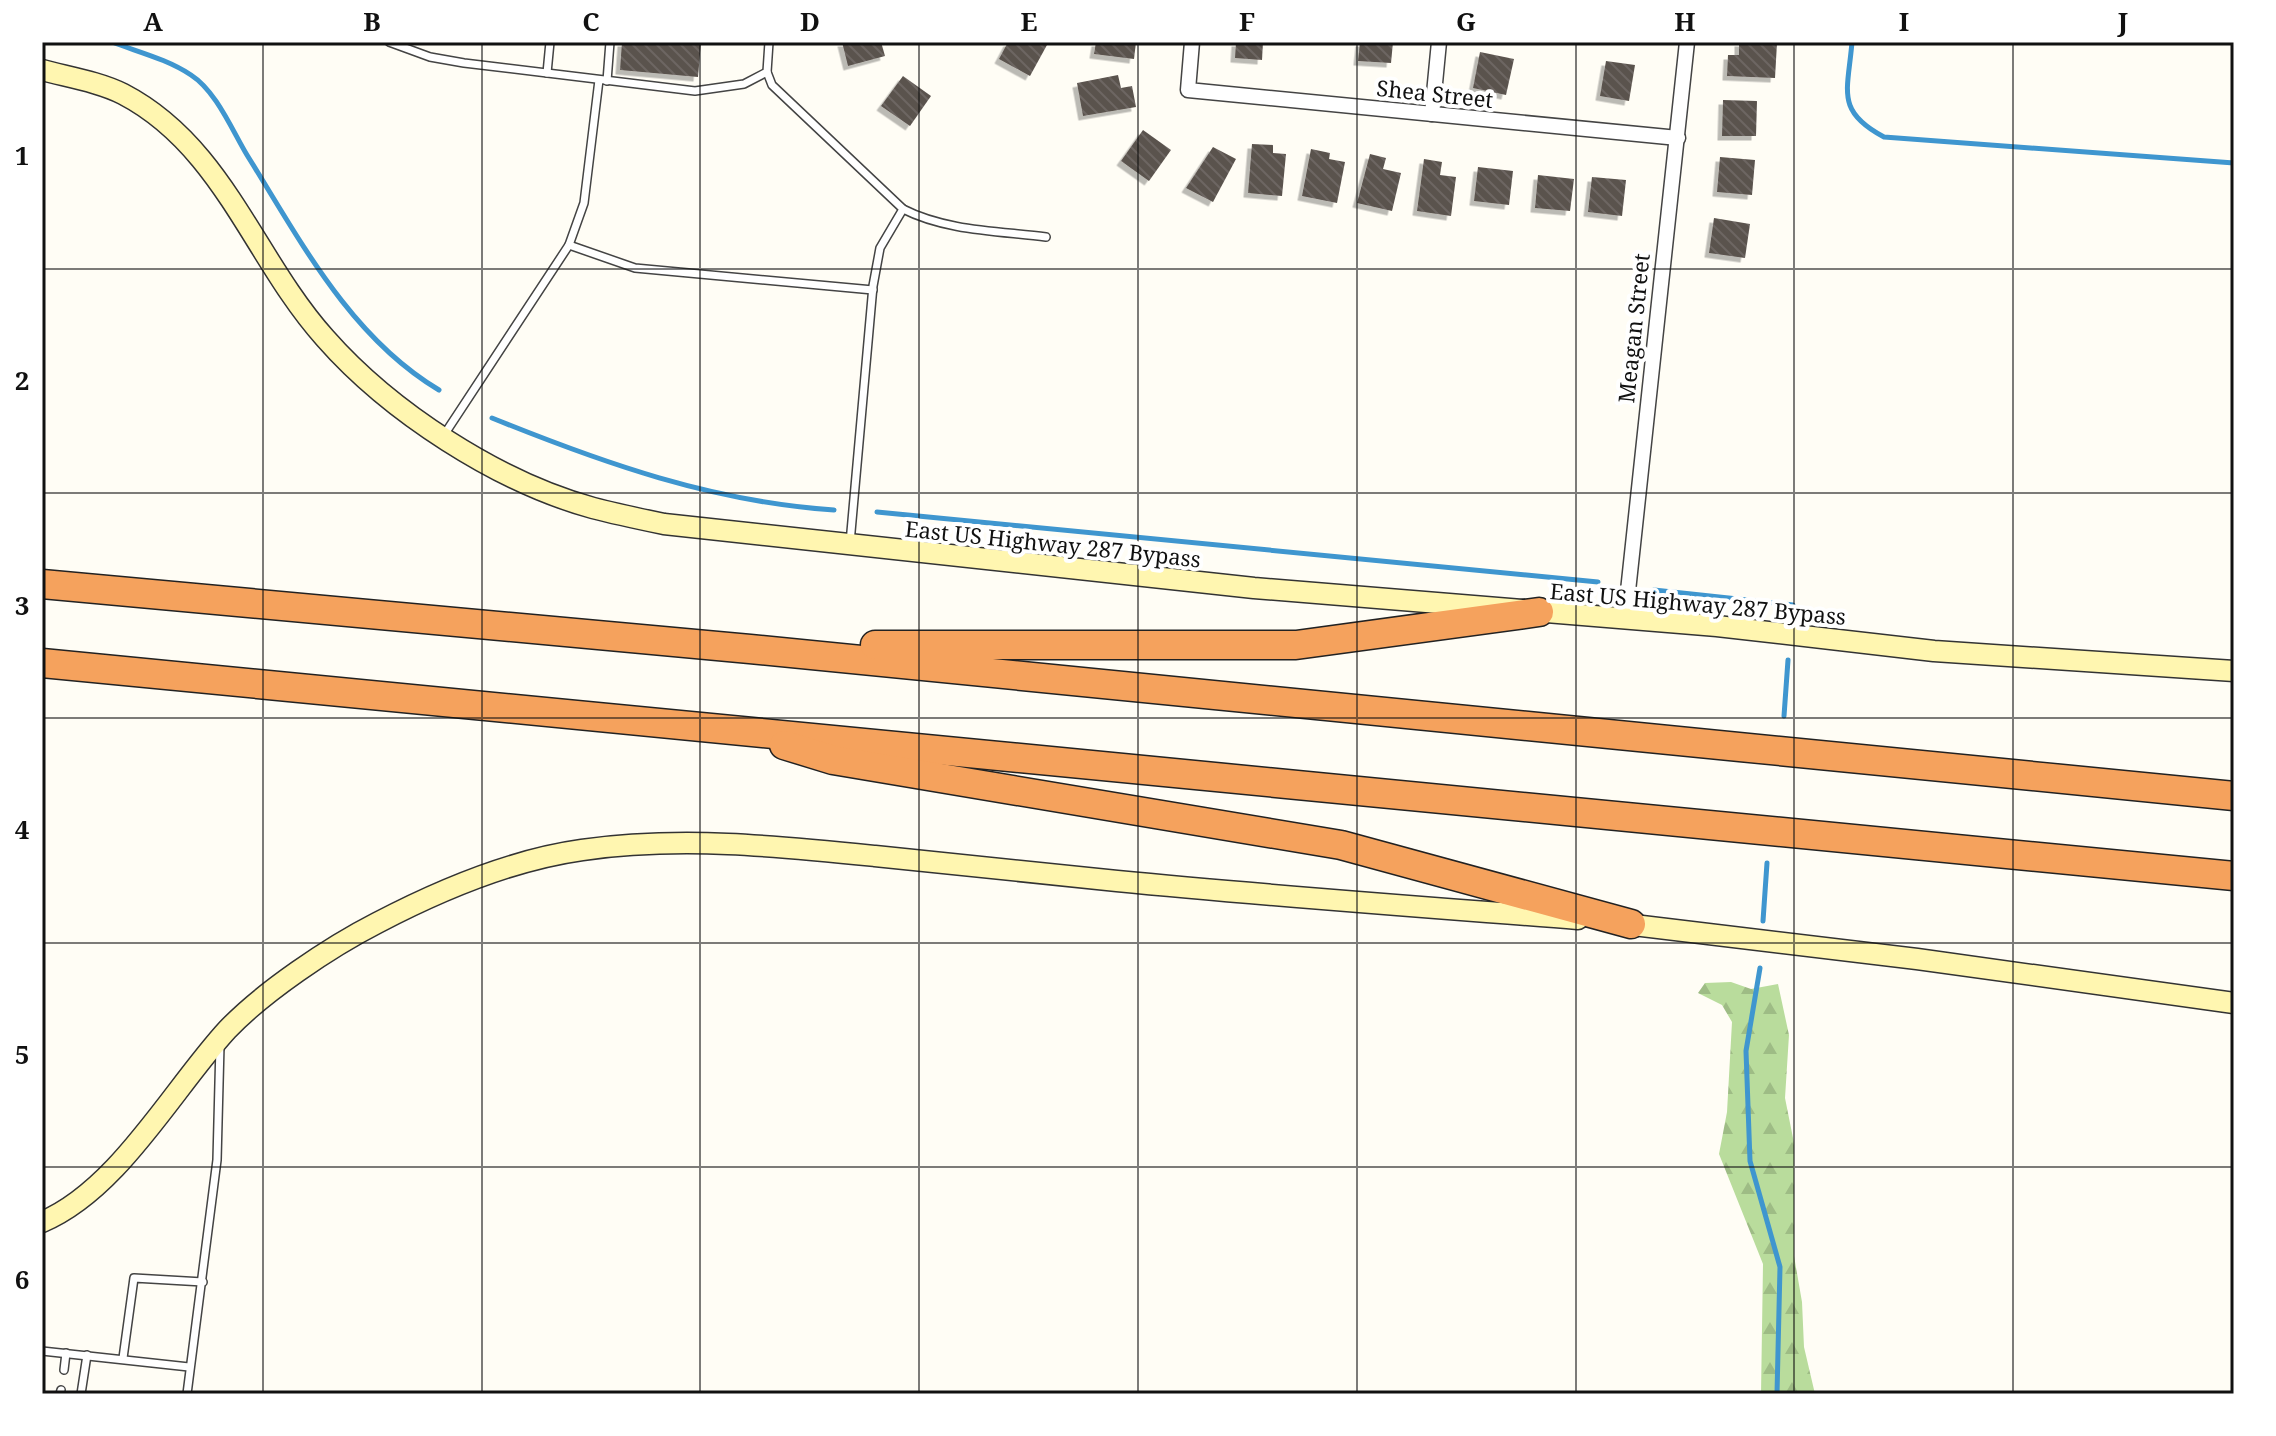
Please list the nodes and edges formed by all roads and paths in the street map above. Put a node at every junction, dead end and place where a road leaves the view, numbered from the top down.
1 (389, 42) edge
2 (550, 42) edge
3 (610, 42) edge
4 (769, 42) edge
5 (1192, 42) edge
6 (1439, 42) edge
7 (1687, 42) edge
8 (42, 70) edge
9 (767, 72) junction
10 (547, 73) junction
11 (603, 80) junction
12 (1432, 114) junction
13 (1678, 138) junction
14 (903, 209) junction
15 (1046, 237) dead end
16 (569, 245) junction
17 (873, 290) junction
18 (442, 436) junction
19 (850, 546) junction
20 (42, 584) edge
21 (1539, 612) junction
22 (1625, 619) junction
23 (553, 631) junction
24 (42, 663) edge
25 (2234, 671) edge
26 (755, 731) junction
27 (2234, 796) edge
28 (2234, 876) edge
29 (1631, 924) junction
30 (2234, 1003) edge
31 (220, 1039) junction
32 (42, 1222) edge
33 (203, 1282) junction
34 (42, 1351) edge
35 (66, 1353) junction
36 (87, 1355) junction
37 (42, 1358) edge
38 (123, 1358) junction
39 (189, 1367) junction
40 (64, 1370) dead end
41 (81, 1394) edge
42 (187, 1394) edge

1 - 10 lane
2 - 10 lane
3 - 11 lane
4 - 9 lane
5 - 12 street, Shea Street
6 - 12 street
7 - 13 street, Meagan Street
8 - 18 main road, East US Highway 287 Bypass
9 - 11 lane
9 - 14 lane
10 - 11 lane
11 - 16 lane
12 - 13 street, Shea Street
13 - 22 street, Meagan Street
14 - 15 lane
14 - 17 lane
16 - 17 lane
16 - 18 lane
17 - 19 lane
18 - 19 main road, East US Highway 287 Bypass
19 - 21 main road, East US Highway 287 Bypass
20 - 23 highway
21 - 22 main road, East US Highway 287 Bypass
21 - 23 highway
22 - 25 main road, East US Highway 287 Bypass
23 - 27 highway
24 - 26 highway
26 - 28 highway
26 - 29 highway
29 - 30 main road
29 - 31 main road
31 - 32 main road
31 - 33 lane
33 - 38 lane
33 - 39 lane
34 - 35 lane
34 - 37 lane
35 - 36 lane
35 - 40 lane
36 - 38 lane
36 - 41 lane
38 - 39 lane
39 - 42 lane

